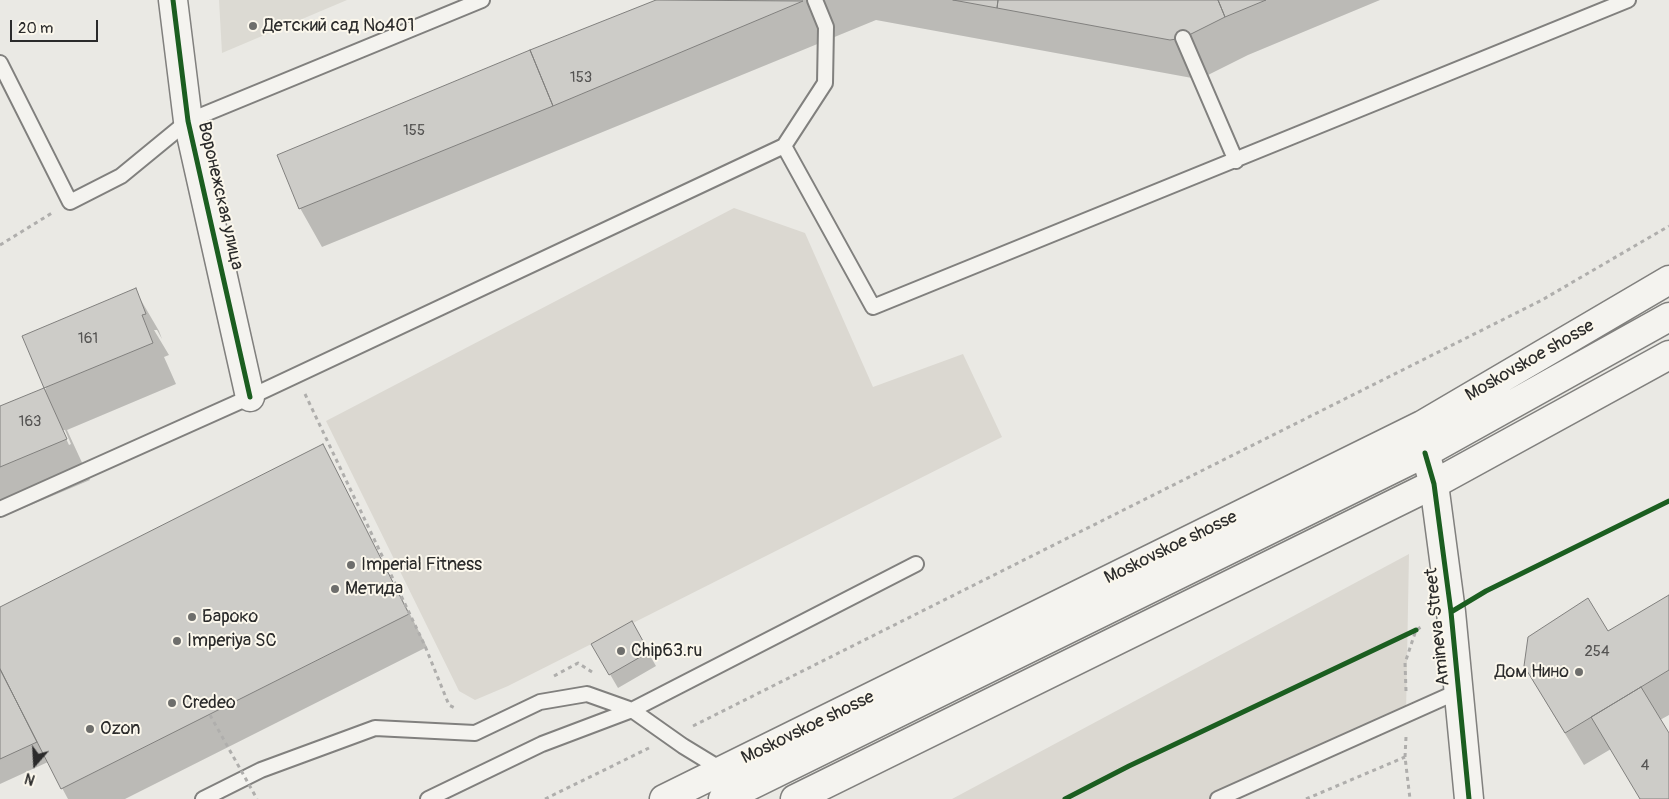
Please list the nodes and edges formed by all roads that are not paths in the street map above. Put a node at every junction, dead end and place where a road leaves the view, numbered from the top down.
1 (173, 0) edge
2 (482, 0) edge
3 (815, 0) edge
4 (1628, 0) edge
5 (1183, 38) dead end
6 (0, 63) edge
7 (188, 122) junction
8 (784, 146) junction
9 (1236, 160) junction
10 (1669, 280) edge
11 (1669, 317) edge
12 (1669, 355) edge
13 (250, 397) junction
14 (1425, 453) junction
15 (1434, 484) junction
16 (0, 509) edge
17 (916, 564) dead end
18 (1459, 691) junction
19 (632, 710) junction
20 (722, 771) junction
21 (748, 786) junction
22 (203, 799) edge
23 (428, 799) edge
24 (664, 799) edge
25 (723, 799) edge
26 (795, 799) edge
27 (1218, 799) edge
28 (1469, 799) edge

1 - 7 main road, Воронежская улица
2 - 7 lane
3 - 8 lane
4 - 9 lane
5 - 9 lane
6 - 7 lane
7 - 13 main road, Воронежская улица
8 - 9 lane
8 - 13 lane
10 - 20 main road, Moskovskoe shosse
11 - 14 main road, Moskovskoe shosse
12 - 15 main road
13 - 16 lane
14 - 15 main road, Amineva Street
14 - 21 main road, Moskovskoe shosse
15 - 18 main road, Amineva Street
15 - 26 main road
17 - 19 lane
18 - 27 lane
18 - 28 main road, Amineva Street
19 - 20 lane
19 - 22 lane
19 - 23 lane
20 - 21 lane
20 - 24 main road, Moskovskoe shosse
21 - 25 main road, Moskovskoe shosse

